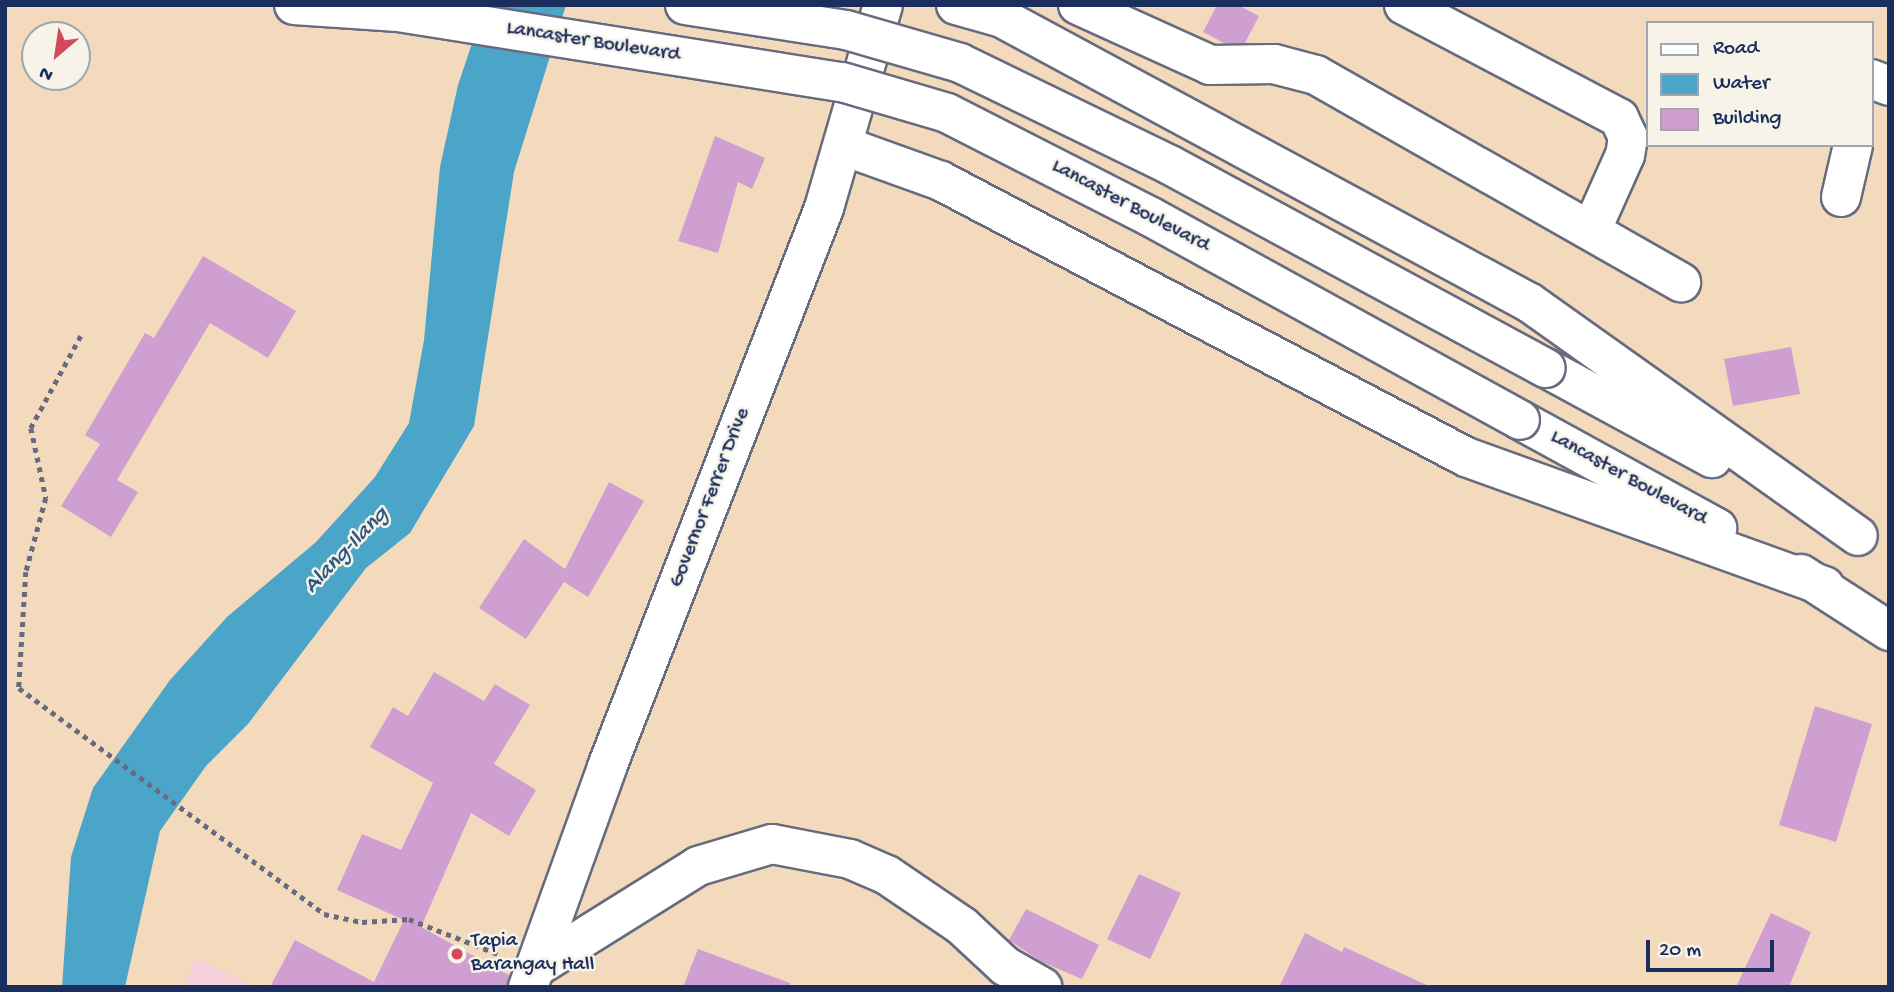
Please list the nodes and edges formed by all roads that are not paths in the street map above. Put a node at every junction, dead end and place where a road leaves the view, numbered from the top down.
1 (293, 5) edge
2 (685, 5) edge
3 (883, 5) edge
4 (956, 5) edge
5 (1078, 5) edge
6 (1404, 5) edge
7 (844, 146) junction
8 (1853, 147) edge
9 (1841, 197) dead end
10 (1591, 231) junction
11 (1681, 282) dead end
12 (1873, 541) edge
13 (1824, 586) junction
14 (1889, 631) edge
15 (531, 977) edge
16 (1042, 987) edge

1 - 13 main road, Lancaster Boulevard, bridge
2 - 12 main road, bridge
3 - 7 main road, Governor Ferrer Drive
4 - 12 main road
5 - 10 main road
6 - 10 main road
7 - 13 main road
7 - 15 main road, Governor Ferrer Drive
8 - 9 main road
10 - 11 main road
13 - 14 main road, Lancaster Boulevard
15 - 16 main road

